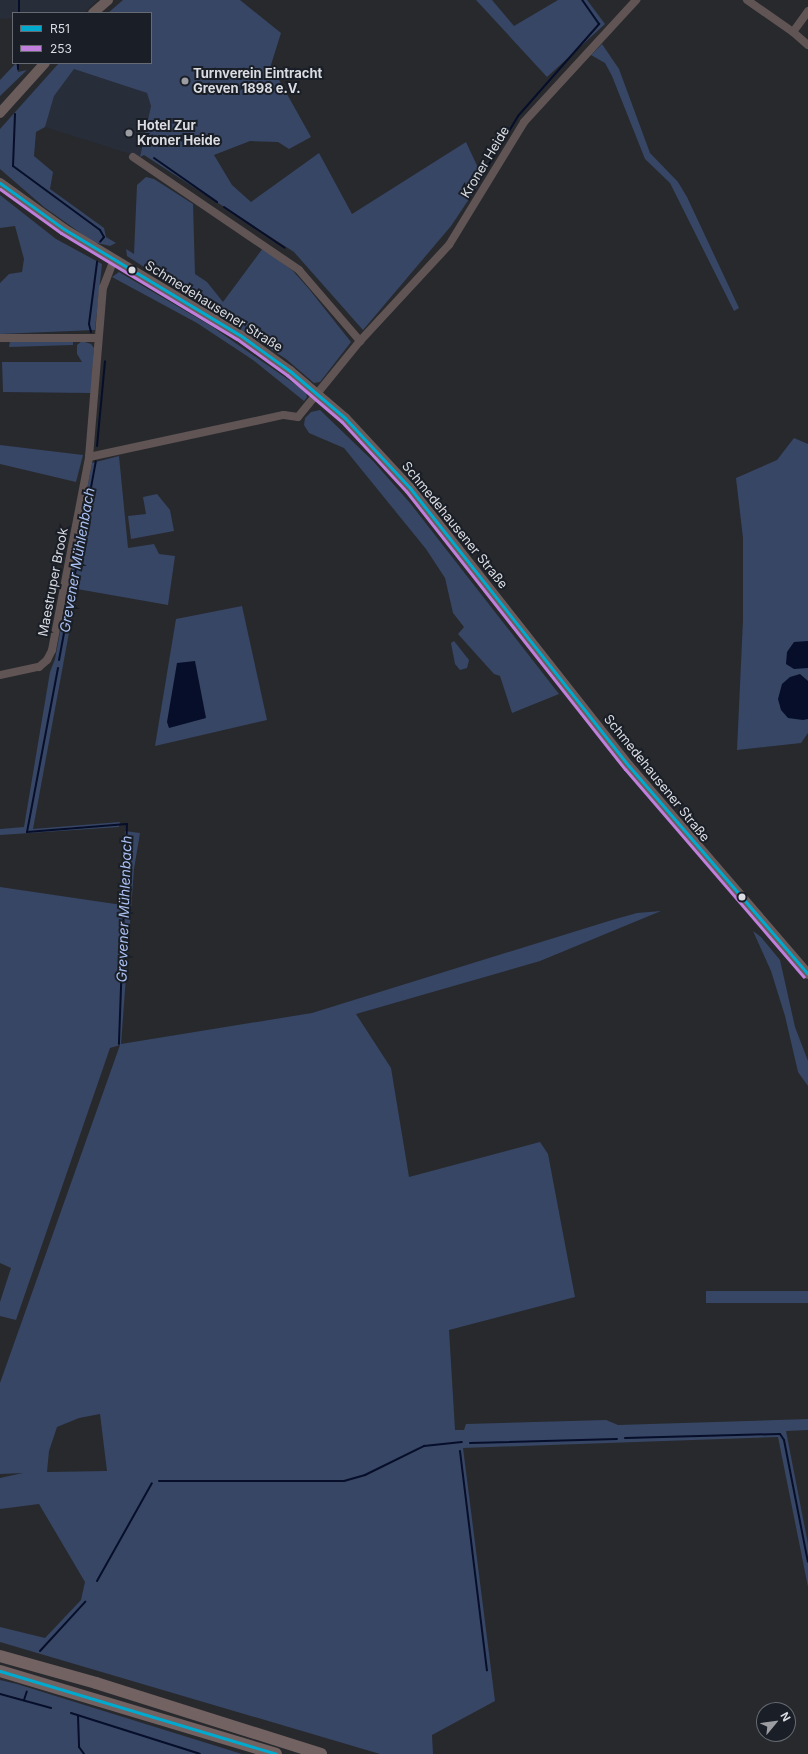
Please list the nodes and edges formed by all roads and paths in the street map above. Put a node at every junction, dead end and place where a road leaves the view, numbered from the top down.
1 (108, 0) edge
2 (636, 0) edge
3 (747, 0) edge
4 (808, 11) edge
5 (94, 12) edge
6 (793, 32) junction
7 (808, 45) edge
8 (44, 64) edge
9 (0, 113) edge
10 (132, 156) dead end
11 (0, 183) edge
12 (114, 258) junction
13 (0, 338) edge
14 (98, 338) junction
15 (360, 341) junction
16 (316, 392) junction
17 (89, 457) junction
18 (0, 675) edge
19 (808, 974) edge
20 (0, 1656) edge
21 (0, 1671) edge
22 (276, 1754) edge
23 (321, 1754) edge

1 - 5 main road
2 - 15 street, Kroner Heide
3 - 6 street
4 - 6 street
6 - 7 street
8 - 9 main road
10 - 15 street
11 - 12 main road, Schmedehausener Straße
12 - 14 street, Maestruper Brook
12 - 16 main road, Schmedehausener Straße
13 - 14 street
14 - 17 street, Maestruper Brook
15 - 16 street, Kroner Heide
16 - 17 street
16 - 19 main road, Schmedehausener Straße
17 - 18 street, Maestruper Brook
20 - 23 highway
21 - 22 highway

